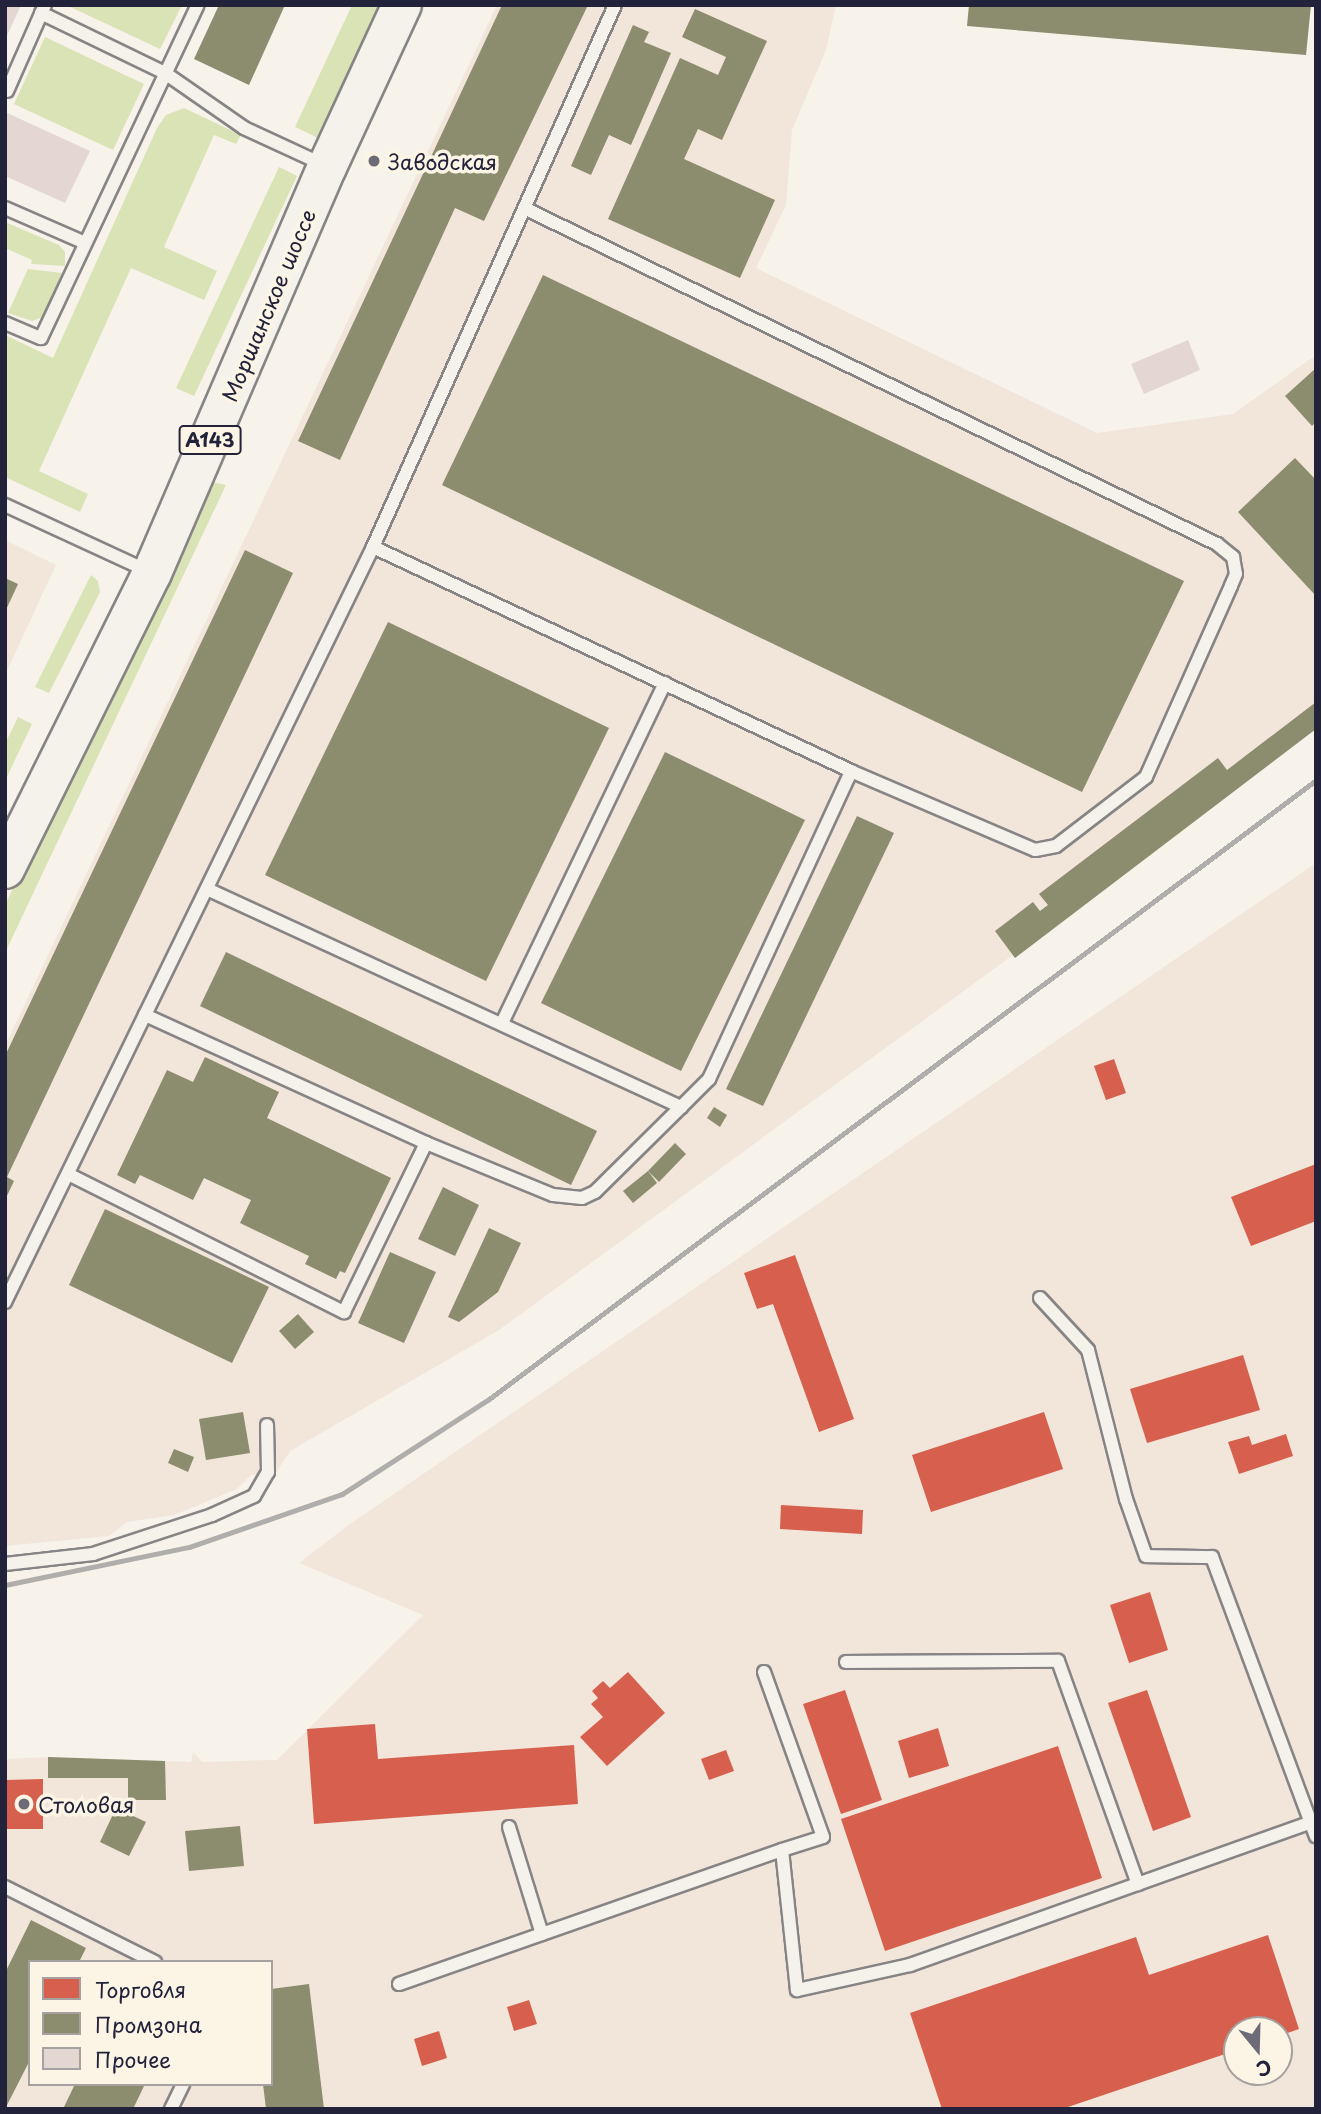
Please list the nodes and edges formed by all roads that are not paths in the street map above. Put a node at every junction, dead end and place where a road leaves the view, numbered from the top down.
1 (198, 5) edge
2 (402, 5) edge
3 (615, 5) edge
4 (43, 9) edge
5 (165, 73) junction
6 (7, 91) edge
7 (327, 167) junction
8 (5, 208) edge
9 (526, 209) junction
10 (85, 243) junction
11 (5, 323) edge
12 (5, 505) edge
13 (373, 547) junction
14 (152, 573) junction
15 (665, 683) junction
16 (851, 771) junction
17 (5, 869) edge
18 (207, 889) junction
19 (145, 1014) junction
20 (502, 1023) junction
21 (681, 1107) junction
22 (426, 1143) junction
23 (68, 1174) junction
24 (1040, 1298) dead end
25 (5, 1302) edge
26 (267, 1425) dead end
27 (5, 1564) edge
28 (846, 1662) dead end
29 (764, 1672) dead end
30 (1311, 1822) junction
31 (509, 1827) dead end
32 (1316, 1836) edge
33 (782, 1850) junction
34 (1138, 1884) junction
35 (6, 1889) edge
36 (542, 1934) junction
37 (151, 1960) edge
38 (400, 1984) dead end
39 (182, 2086) edge
40 (171, 2109) edge

1 - 5 lane
2 - 7 main road, Моршанское шоссе / А143
3 - 9 lane
4 - 5 lane
4 - 6 lane
5 - 7 lane
5 - 10 lane
7 - 14 main road, Моршанское шоссе / А143
8 - 10 lane
9 - 13 lane
9 - 16 lane
10 - 11 lane
12 - 14 lane
13 - 15 lane
13 - 18 lane
14 - 17 main road, Моршанское шоссе / А143
15 - 16 lane
15 - 20 lane
16 - 21 lane
18 - 19 lane
18 - 20 lane
19 - 22 lane
19 - 23 lane
20 - 21 lane
21 - 22 lane
22 - 23 lane
23 - 25 lane
24 - 30 lane
26 - 27 lane
28 - 34 lane
29 - 33 lane
30 - 32 lane
30 - 34 lane
31 - 36 lane
33 - 34 lane
33 - 36 lane
35 - 37 lane
36 - 38 lane
39 - 40 lane

